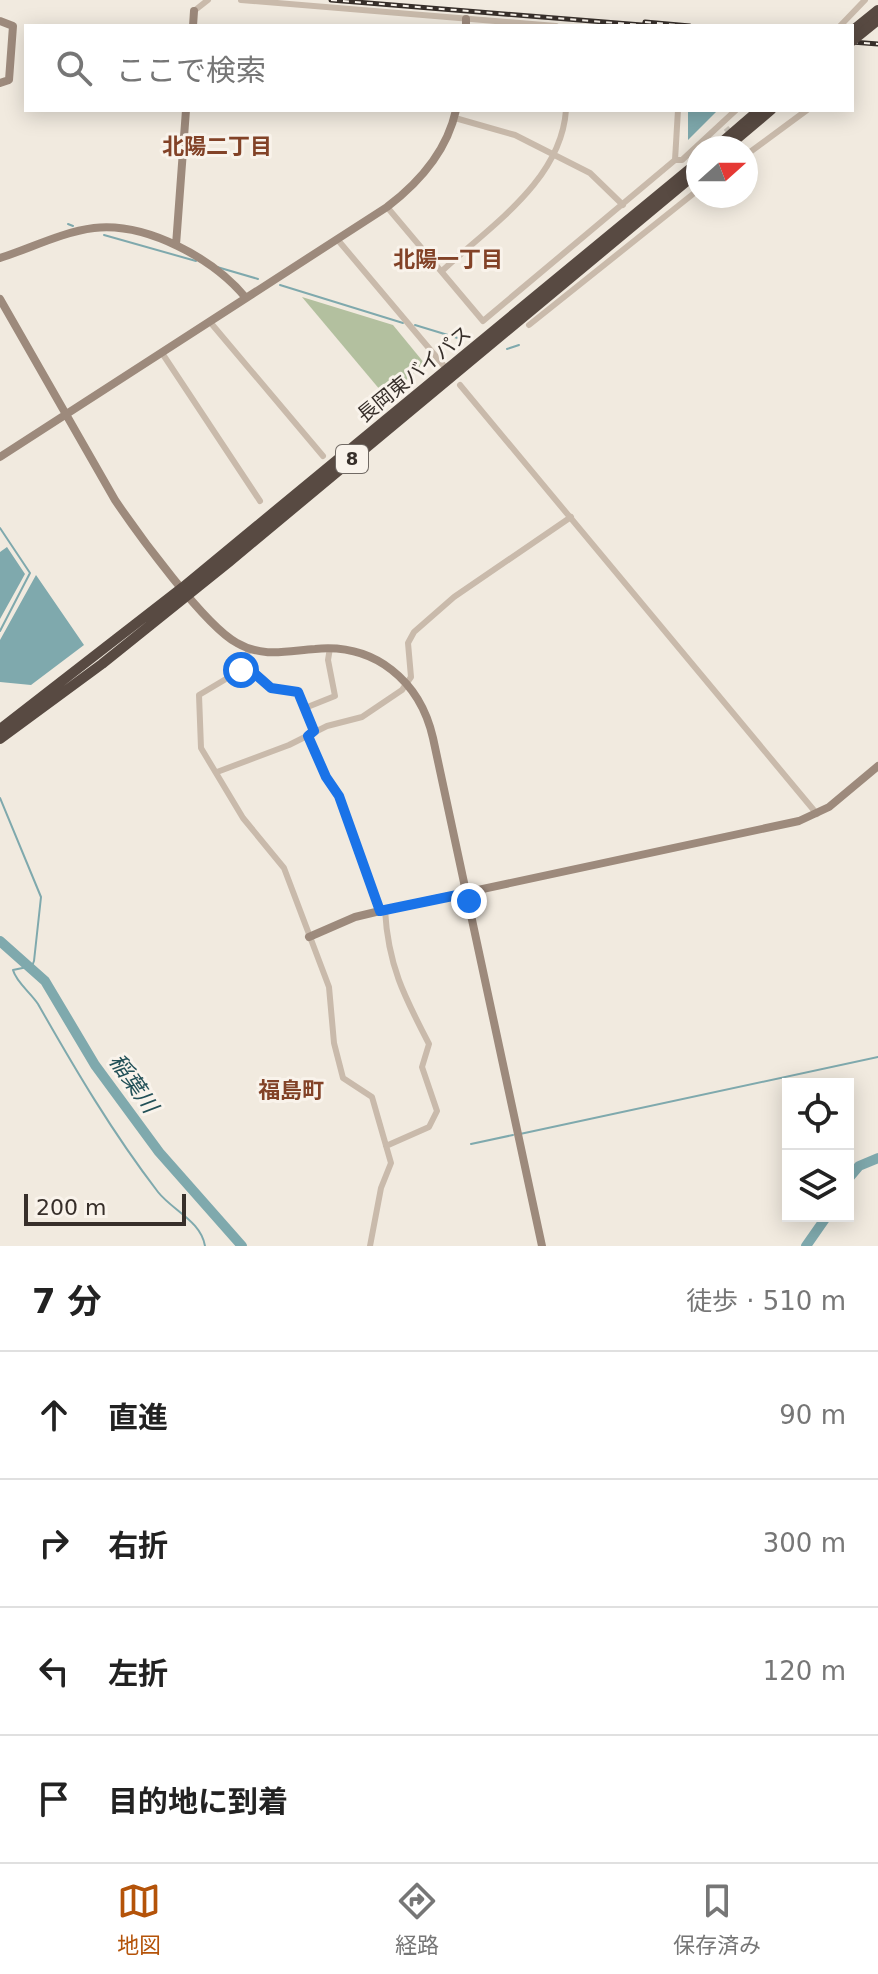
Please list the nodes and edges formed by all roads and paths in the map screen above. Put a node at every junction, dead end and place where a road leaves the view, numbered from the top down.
1 (208, 0) edge
2 (241, 0) edge
3 (865, 0) edge
4 (878, 10) edge
5 (194, 11) joint
6 (878, 20) edge
7 (0, 21) edge
8 (466, 23) edge
9 (193, 24) edge
10 (496, 24) edge
11 (842, 24) edge
12 (854, 29) edge
13 (854, 39) edge
14 (0, 83) edge
15 (186, 112) edge
16 (566, 112) edge
17 (678, 112) edge
18 (734, 112) edge
19 (757, 112) edge
20 (769, 112) edge
21 (804, 112) edge
22 (456, 114) edge
23 (729, 136) edge
24 (740, 136) edge
25 (758, 142) edge
26 (555, 155) junction
27 (675, 160) junction
28 (686, 172) edge
29 (686, 182) edge
30 (686, 200) edge
31 (623, 205) junction
32 (387, 207) junction
33 (337, 239) junction
34 (176, 245) junction
35 (0, 258) edge
36 (442, 271) junction
37 (246, 298) junction
38 (0, 299) edge
39 (210, 322) junction
40 (529, 325) dead end
41 (162, 353) junction
42 (444, 366) dead end
43 (460, 385) dead end
44 (66, 414) junction
45 (323, 456) dead end
46 (0, 457) edge
47 (260, 501) dead end
48 (571, 517) junction
49 (186, 590) junction
50 (330, 648) junction
51 (249, 649) junction
52 (245, 665) junction
53 (408, 684) junction
54 (305, 708) junction
55 (0, 729) edge
56 (311, 734) junction
57 (0, 739) edge
58 (878, 766) edge
59 (217, 772) junction
60 (817, 814) junction
61 (467, 893) junction
62 (382, 911) junction
63 (309, 937) junction
64 (386, 1146) junction
65 (370, 1246) edge
66 (542, 1246) edge

1 - 5 street
2 - 8 street
3 - 11 street
4 - 12 highway
5 - 9 street
6 - 13 highway, bridge
7 - 14 street
8 - 10 street
15 - 34 street
16 - 26 street
17 - 27 street
18 - 27 street
19 - 23 highway, bridge
20 - 24 highway, bridge
21 - 25 street
22 - 26 street
22 - 32 street
26 - 31 street
26 - 36 street
27 - 31 street
28 - 49 highway, 長岡東バイパス / 8
29 - 49 highway, 長岡東バイパス / 8
30 - 40 street
31 - 36 street
32 - 33 street
32 - 36 street
33 - 37 street
33 - 42 street
34 - 35 street
34 - 37 street
37 - 39 street
38 - 44 street
39 - 41 street
39 - 45 street
41 - 44 street
41 - 47 street
43 - 48 street
44 - 46 street
44 - 49 street
48 - 53 street
48 - 60 street
49 - 51 street
49 - 55 highway, 長岡東バイパス / 8
49 - 57 highway, 長岡東バイパス / 8
50 - 51 street
50 - 53 street
50 - 54 street
51 - 52 street
52 - 54 street
52 - 59 street
53 - 56 street
53 - 61 street
54 - 56 street
56 - 59 street
56 - 62 street
58 - 60 street
59 - 63 street
60 - 61 street
61 - 62 street
61 - 66 street
62 - 63 street
62 - 64 street
63 - 64 street
64 - 65 street

